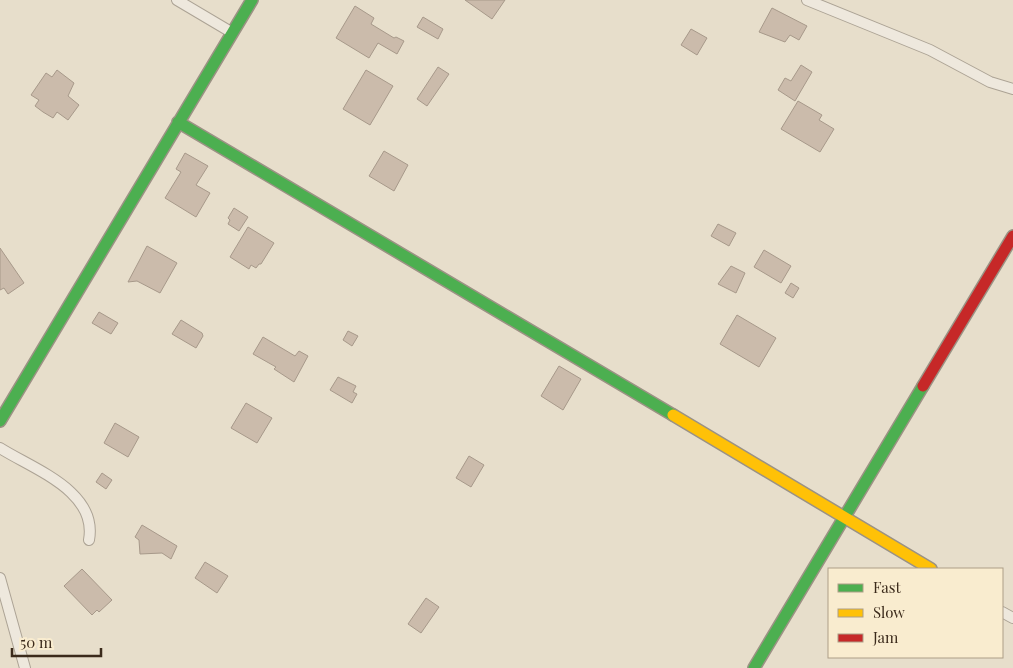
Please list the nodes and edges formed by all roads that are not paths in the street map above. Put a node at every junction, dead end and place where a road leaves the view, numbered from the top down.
1 (177, 0) edge
2 (252, 0) edge
3 (807, 0) edge
4 (232, 32) junction
5 (1013, 89) edge
6 (178, 122) junction
7 (1013, 236) edge
8 (0, 421) edge
9 (0, 448) edge
10 (844, 517) junction
11 (89, 540) dead end
12 (929, 568) edge
13 (0, 578) edge
14 (25, 668) edge
15 (754, 668) edge

1 - 4 street
2 - 4 street
3 - 5 street
4 - 6 street
6 - 8 street
6 - 10 street
7 - 10 street
9 - 11 street
10 - 12 street
10 - 15 street
13 - 14 street

